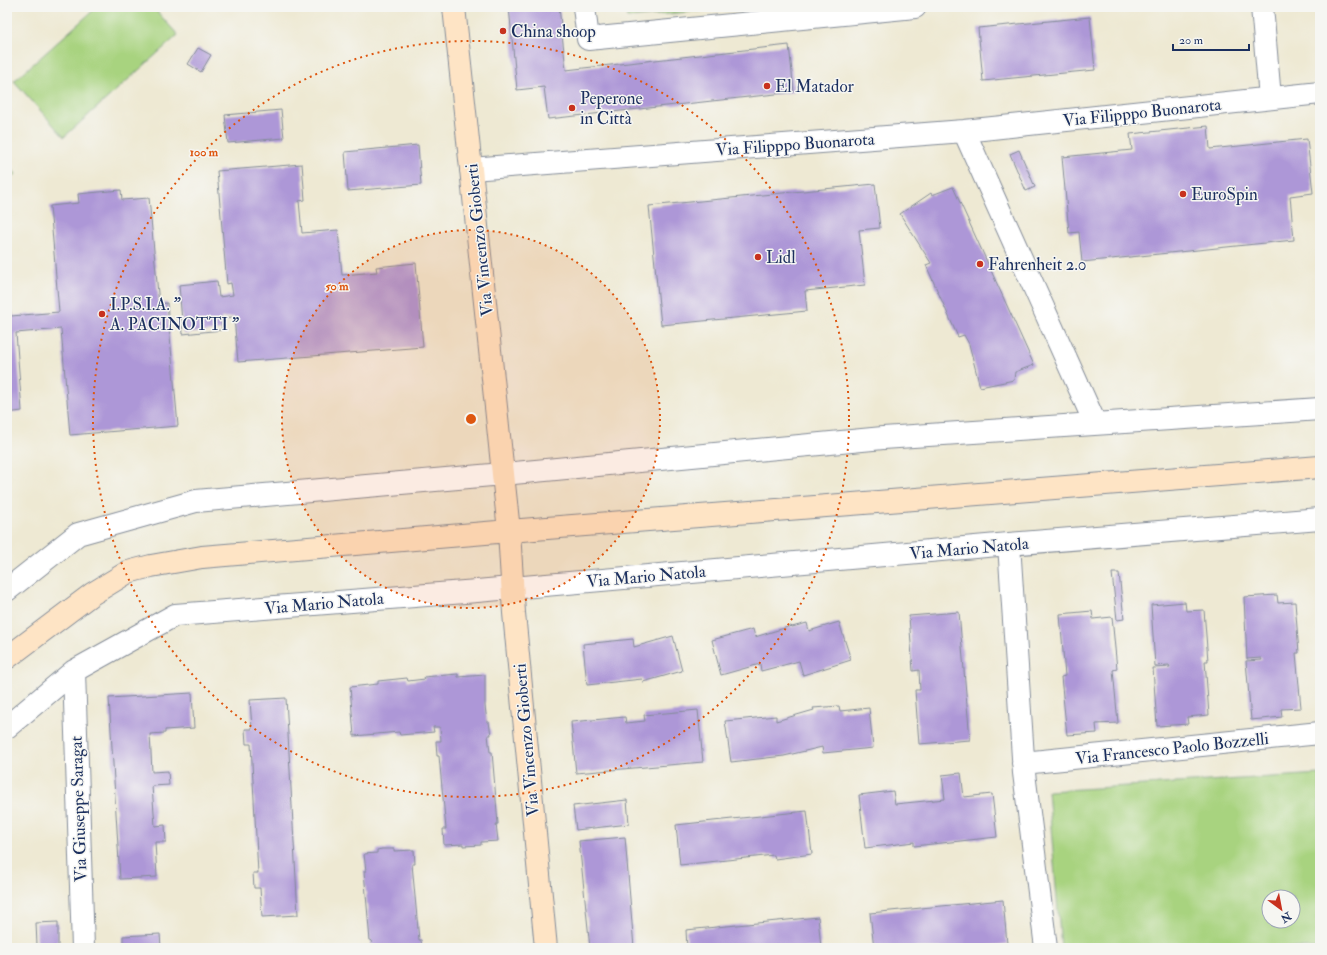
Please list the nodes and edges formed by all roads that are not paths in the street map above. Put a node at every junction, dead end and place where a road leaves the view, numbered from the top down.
1 (454, 7) edge
2 (584, 7) edge
3 (915, 7) edge
4 (1262, 7) edge
5 (1320, 93) edge
6 (1270, 98) junction
7 (964, 131) junction
8 (471, 169) junction
9 (1320, 408) edge
10 (1096, 423) junction
11 (1320, 467) edge
12 (503, 474) junction
13 (1320, 519) edge
14 (509, 531) junction
15 (1009, 544) junction
16 (512, 588) junction
17 (7, 590) edge
18 (7, 658) edge
19 (74, 671) junction
20 (7, 727) edge
21 (1320, 733) edge
22 (1024, 762) junction
23 (83, 948) edge
24 (546, 948) edge
25 (1046, 948) edge

1 - 8 street, Via Vincenzo Gioberti
2 - 3 street
4 - 6 street
5 - 6 street, Via Filipppo Buonarota
6 - 7 street, Via Filipppo Buonarota
7 - 8 street, Via Filipppo Buonarota
7 - 10 street
8 - 12 street, Via Vincenzo Gioberti
9 - 10 street
10 - 12 street
11 - 14 street
12 - 14 street, Via Vincenzo Gioberti
12 - 17 street
13 - 15 street, Via Mario Natola
14 - 16 street, Via Vincenzo Gioberti
14 - 18 street
15 - 16 street, Via Mario Natola
15 - 22 street
16 - 19 street, Via Mario Natola
16 - 24 street, Via Vincenzo Gioberti
19 - 20 street, Via Mario Natola
19 - 23 street, Via Giuseppe Saragat
21 - 22 street, Via Francesco Paolo Bozzelli
22 - 25 street

